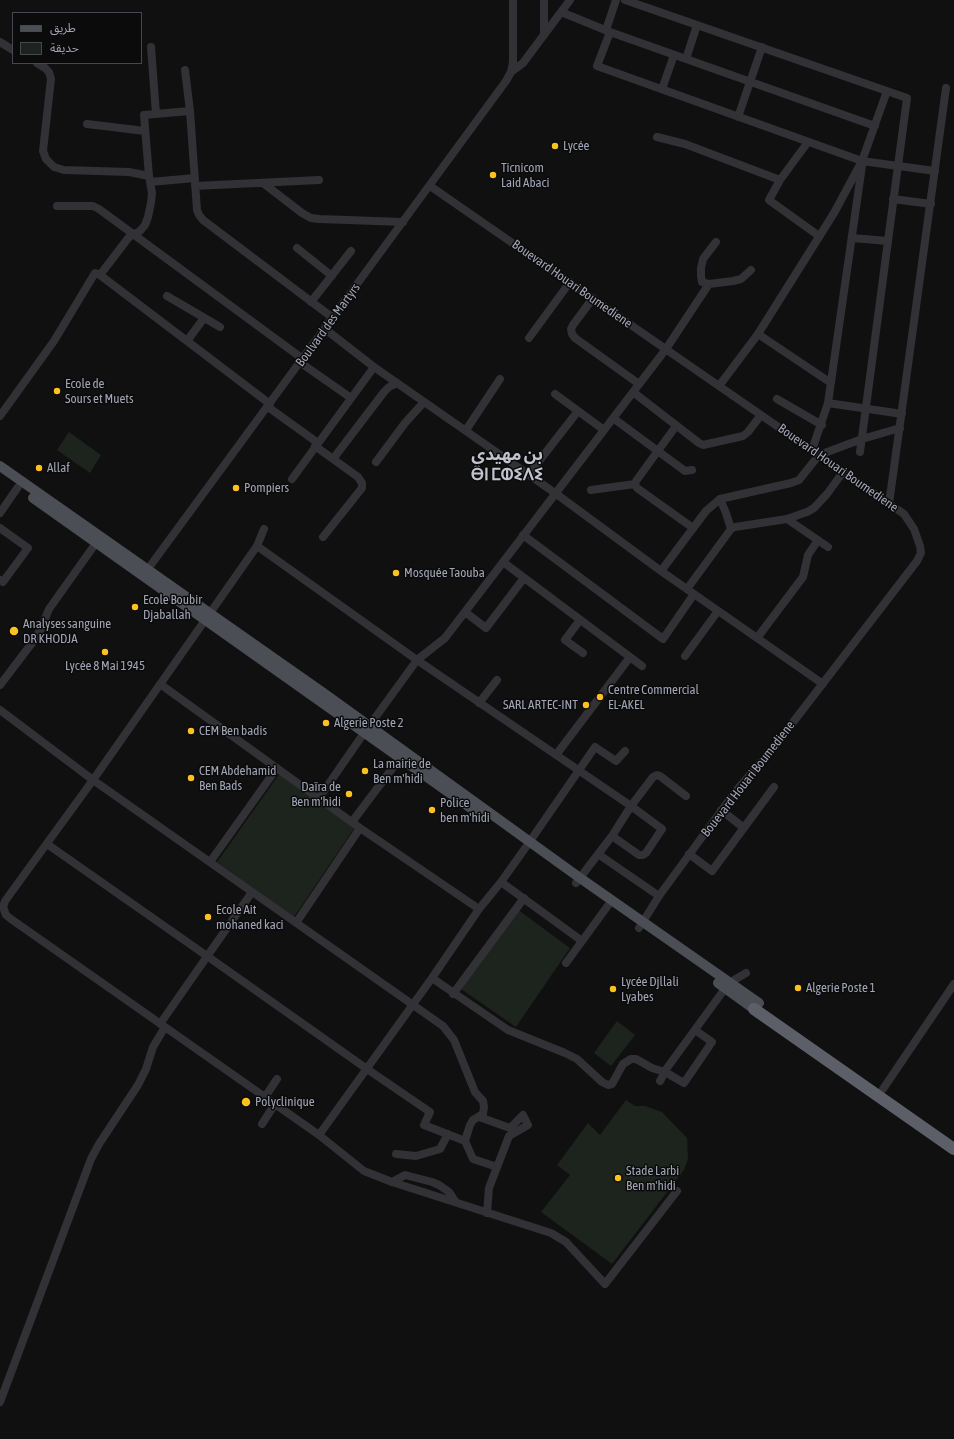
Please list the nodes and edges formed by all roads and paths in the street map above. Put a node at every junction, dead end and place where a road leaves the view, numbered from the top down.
1 (513, 0) edge
2 (544, 0) edge
3 (570, 0) edge
4 (616, 0) edge
5 (625, 0) edge
6 (561, 12) junction
7 (697, 25) junction
8 (608, 31) junction
9 (544, 35) junction
10 (0, 42) edge
11 (151, 47) dead end
12 (762, 47) junction
13 (12, 49) edge
14 (674, 55) junction
15 (686, 59) junction
16 (39, 64) edge
17 (185, 70) dead end
18 (511, 72) junction
19 (750, 82) junction
20 (946, 88) dead end
21 (662, 89) junction
22 (887, 91) junction
23 (190, 111) junction
24 (156, 114) junction
25 (738, 117) junction
26 (87, 124) dead end
27 (875, 126) junction
28 (145, 131) junction
29 (657, 137) dead end
30 (808, 142) junction
31 (862, 161) junction
32 (898, 166) junction
33 (935, 171) junction
34 (149, 179) junction
35 (320, 180) dead end
36 (780, 180) junction
37 (195, 182) junction
38 (262, 183) junction
39 (430, 186) junction
40 (893, 199) junction
41 (930, 204) junction
42 (57, 206) dead end
43 (403, 222) junction
44 (134, 235) junction
45 (819, 236) junction
46 (852, 238) junction
47 (888, 241) junction
48 (716, 242) dead end
49 (296, 248) dead end
50 (351, 251) dead end
51 (751, 270) dead end
52 (100, 275) junction
53 (332, 276) junction
54 (570, 282) junction
55 (709, 284) junction
56 (167, 296) dead end
57 (593, 298) junction
58 (311, 302) junction
59 (204, 318) junction
60 (333, 318) junction
61 (220, 327) dead end
62 (325, 329) junction
63 (758, 334) junction
64 (529, 338) dead end
65 (187, 341) junction
66 (666, 349) junction
67 (302, 361) junction
68 (374, 367) junction
69 (500, 379) dead end
70 (397, 383) junction
71 (832, 383) junction
72 (640, 384) junction
73 (720, 386) junction
74 (633, 392) junction
75 (555, 394) dead end
76 (350, 398) junction
77 (777, 398) dead end
78 (424, 402) junction
79 (828, 403) junction
80 (269, 405) junction
81 (866, 408) junction
82 (578, 411) junction
83 (902, 414) junction
84 (761, 415) junction
85 (0, 416) edge
86 (613, 418) junction
87 (822, 425) junction
88 (676, 426) junction
89 (900, 428) junction
90 (466, 430) junction
91 (604, 430) junction
92 (862, 439) junction
93 (317, 444) junction
94 (658, 450) junction
95 (860, 452) dead end
96 (816, 453) junction
97 (333, 459) junction
98 (376, 462) dead end
99 (0, 466) edge
100 (692, 470) dead end
101 (843, 472) junction
102 (529, 474) junction
103 (0, 475) edge
104 (292, 479) dead end
105 (636, 484) junction
106 (18, 487) junction
107 (591, 490) dead end
108 (555, 493) junction
109 (720, 499) junction
110 (889, 504) junction
111 (0, 513) edge
112 (787, 518) junction
113 (0, 528) edge
114 (693, 528) junction
115 (264, 529) dead end
116 (731, 529) junction
117 (523, 535) junction
118 (323, 537) dead end
119 (818, 540) junction
120 (96, 543) junction
121 (257, 546) junction
122 (828, 547) dead end
123 (503, 562) junction
124 (661, 571) junction
125 (145, 573) junction
126 (524, 578) junction
127 (0, 580) edge
128 (687, 589) junction
129 (694, 594) junction
130 (718, 611) junction
131 (465, 612) junction
132 (207, 616) junction
133 (580, 620) junction
134 (757, 638) junction
135 (583, 654) dead end
136 (685, 656) dead end
137 (630, 657) junction
138 (417, 660) junction
139 (642, 666) dead end
140 (497, 680) dead end
141 (160, 684) junction
142 (823, 684) junction
143 (0, 685) edge
144 (479, 703) junction
145 (0, 710) edge
146 (367, 729) junction
147 (625, 751) dead end
148 (556, 755) junction
149 (400, 758) junction
150 (277, 768) junction
151 (578, 770) junction
152 (93, 780) junction
153 (774, 787) dead end
154 (686, 796) dead end
155 (319, 798) junction
156 (630, 806) junction
157 (721, 810) junction
158 (352, 822) junction
159 (360, 828) junction
160 (744, 828) junction
161 (612, 836) junction
162 (47, 844) junction
163 (528, 844) junction
164 (598, 854) junction
165 (689, 854) junction
166 (210, 862) junction
167 (578, 880) junction
168 (501, 882) junction
169 (252, 892) junction
170 (658, 896) junction
171 (524, 898) junction
172 (610, 903) junction
173 (479, 909) junction
174 (296, 923) junction
175 (641, 925) junction
176 (582, 942) junction
177 (207, 956) junction
178 (566, 963) dead end
179 (746, 973) dead end
180 (432, 978) junction
181 (954, 984) edge
182 (727, 986) junction
183 (453, 994) junction
184 (413, 1005) junction
185 (756, 1006) junction
186 (163, 1025) junction
187 (695, 1030) junction
188 (367, 1069) junction
189 (665, 1072) junction
190 (277, 1079) dead end
191 (660, 1081) dead end
192 (883, 1089) junction
193 (266, 1098) junction
194 (275, 1104) junction
195 (479, 1117) junction
196 (262, 1124) dead end
197 (448, 1134) junction
198 (319, 1135) junction
199 (954, 1139) edge
200 (465, 1141) junction
201 (954, 1149) edge
202 (396, 1154) dead end
203 (497, 1167) junction
204 (677, 1191) dead end
205 (487, 1213) junction
206 (0, 1402) edge

1 - 18 street
2 - 9 street
3 - 6 street
4 - 8 street
5 - 7 street
6 - 8 street
6 - 9 street
7 - 12 street
7 - 15 street
8 - 14 street
8 - 21 street
9 - 18 street
10 - 13 street
11 - 24 street
12 - 19 street
12 - 22 street
14 - 15 street
14 - 21 street
15 - 19 street
16 - 34 street
17 - 23 street
18 - 39 street, Boulvard des Martyrs
19 - 25 street
19 - 27 street
20 - 33 street
21 - 25 street
22 - 27 street
22 - 32 street
23 - 24 street
23 - 37 street
24 - 28 street
25 - 30 street
26 - 28 street
27 - 31 street
28 - 34 street
29 - 36 street
30 - 31 street
30 - 36 street
31 - 32 street
31 - 45 street
31 - 46 street
32 - 33 street
32 - 40 street
33 - 41 street
34 - 37 street
34 - 44 street
35 - 38 street
36 - 45 street
37 - 38 street
37 - 58 street
38 - 43 street
39 - 43 street, Boulvard des Martyrs
39 - 54 street, Bouevard Houari Boumediene
40 - 41 street
40 - 47 street
41 - 83 street
42 - 44 street
43 - 60 street, Boulvard des Martyrs
44 - 52 street
44 - 67 street
45 - 63 street
46 - 47 street
46 - 71 street
47 - 81 street
48 - 55 street
49 - 53 street
50 - 53 street
51 - 55 street
52 - 65 street
52 - 85 street
53 - 58 street
54 - 57 street, Bouevard Houari Boumediene
54 - 64 street
55 - 66 street
56 - 59 street
57 - 66 street, Bouevard Houari Boumediene
57 - 72 street
58 - 60 street
59 - 61 street
59 - 65 street
60 - 62 street, Boulvard des Martyrs
62 - 67 street, Boulvard des Martyrs
62 - 68 street
63 - 71 street
63 - 73 street
65 - 80 street
66 - 72 street
66 - 73 street, Bouevard Houari Boumediene
67 - 76 street
67 - 80 street, Boulvard des Martyrs
68 - 70 street
68 - 76 street
69 - 90 street
70 - 78 street
70 - 97 street
71 - 79 street
72 - 74 street
73 - 84 street, Bouevard Houari Boumediene
74 - 86 street
74 - 88 street
75 - 82 street
76 - 93 street
77 - 87 street
78 - 90 street
78 - 98 street
79 - 81 street
79 - 87 street
80 - 93 street
80 - 125 street, Boulvard des Martyrs
81 - 83 street
81 - 92 street
82 - 91 street
82 - 102 street
83 - 89 street
84 - 88 street
84 - 96 street, Bouevard Houari Boumediene
86 - 91 street
86 - 94 street
87 - 96 street
88 - 94 street
89 - 92 street
89 - 110 street
90 - 102 street
91 - 108 street
92 - 95 street
92 - 96 street
93 - 97 street
93 - 104 street
94 - 100 street
94 - 105 street
96 - 101 street, Bouevard Houari Boumediene
96 - 109 street
97 - 118 street
99 - 125 main road
101 - 110 street, Bouevard Houari Boumediene
101 - 112 street
102 - 108 street
103 - 106 main road
105 - 107 street
105 - 114 street
106 - 111 street
106 - 120 main road
108 - 117 street
108 - 124 street
109 - 114 street
109 - 116 street
110 - 142 street, Bouevard Houari Boumediene
112 - 116 street
112 - 119 street
113 - 127 street
114 - 124 street
115 - 121 street
116 - 128 street
117 - 123 street
117 - 129 street
119 - 122 street
119 - 134 street
120 - 125 main road
120 - 143 street
121 - 132 street
121 - 138 street
123 - 126 street
123 - 131 street
124 - 128 street
125 - 132 main road
126 - 131 street
126 - 133 street
128 - 129 street
129 - 130 street
130 - 134 street
130 - 136 street
131 - 138 street
132 - 141 street
132 - 146 main road
133 - 135 street
133 - 137 street
134 - 142 street
137 - 139 street
137 - 148 street
138 - 144 street
138 - 146 street
140 - 144 street
141 - 150 street
141 - 152 street
142 - 157 street, Bouevard Houari Boumediene
144 - 148 street
145 - 152 street
146 - 149 main road
146 - 155 street
146 - 163 main road
147 - 151 street
148 - 151 street
149 - 158 street
149 - 163 main road
150 - 155 street
150 - 166 street
151 - 156 street
151 - 163 street
152 - 162 street
152 - 166 street
153 - 160 street
154 - 156 street
155 - 158 street
156 - 161 street
156 - 161 street
157 - 160 street
157 - 165 street, Bouevard Houari Boumediene
158 - 159 street
159 - 173 street
159 - 174 street
160 - 165 street
161 - 164 street
162 - 177 street
162 - 186 street
163 - 167 main road
163 - 168 street
164 - 167 street
164 - 170 street
165 - 170 street, Bouevard Houari Boumediene
166 - 169 street
167 - 172 main road
168 - 171 street
168 - 173 street
169 - 174 street
169 - 177 street
170 - 175 street, Bouevard Houari Boumediene
171 - 176 street
171 - 183 street
172 - 175 main road
172 - 176 street
173 - 180 street
174 - 184 street
175 - 182 main road
176 - 178 street
177 - 186 street
177 - 188 street
179 - 182 street
180 - 183 street
180 - 184 street
181 - 192 street
182 - 185 main road
182 - 187 street
183 - 189 street
184 - 188 street
184 - 195 street
185 - 192 highway
185 - 201 highway
186 - 193 street
186 - 206 street
187 - 189 street
187 - 189 street
188 - 197 street
188 - 198 street
189 - 191 street
190 - 193 street
192 - 199 highway
193 - 194 street
194 - 196 street
194 - 198 street
195 - 200 street
195 - 203 street
197 - 200 street
197 - 202 street
198 - 205 street
200 - 203 street
203 - 205 street
204 - 205 street

